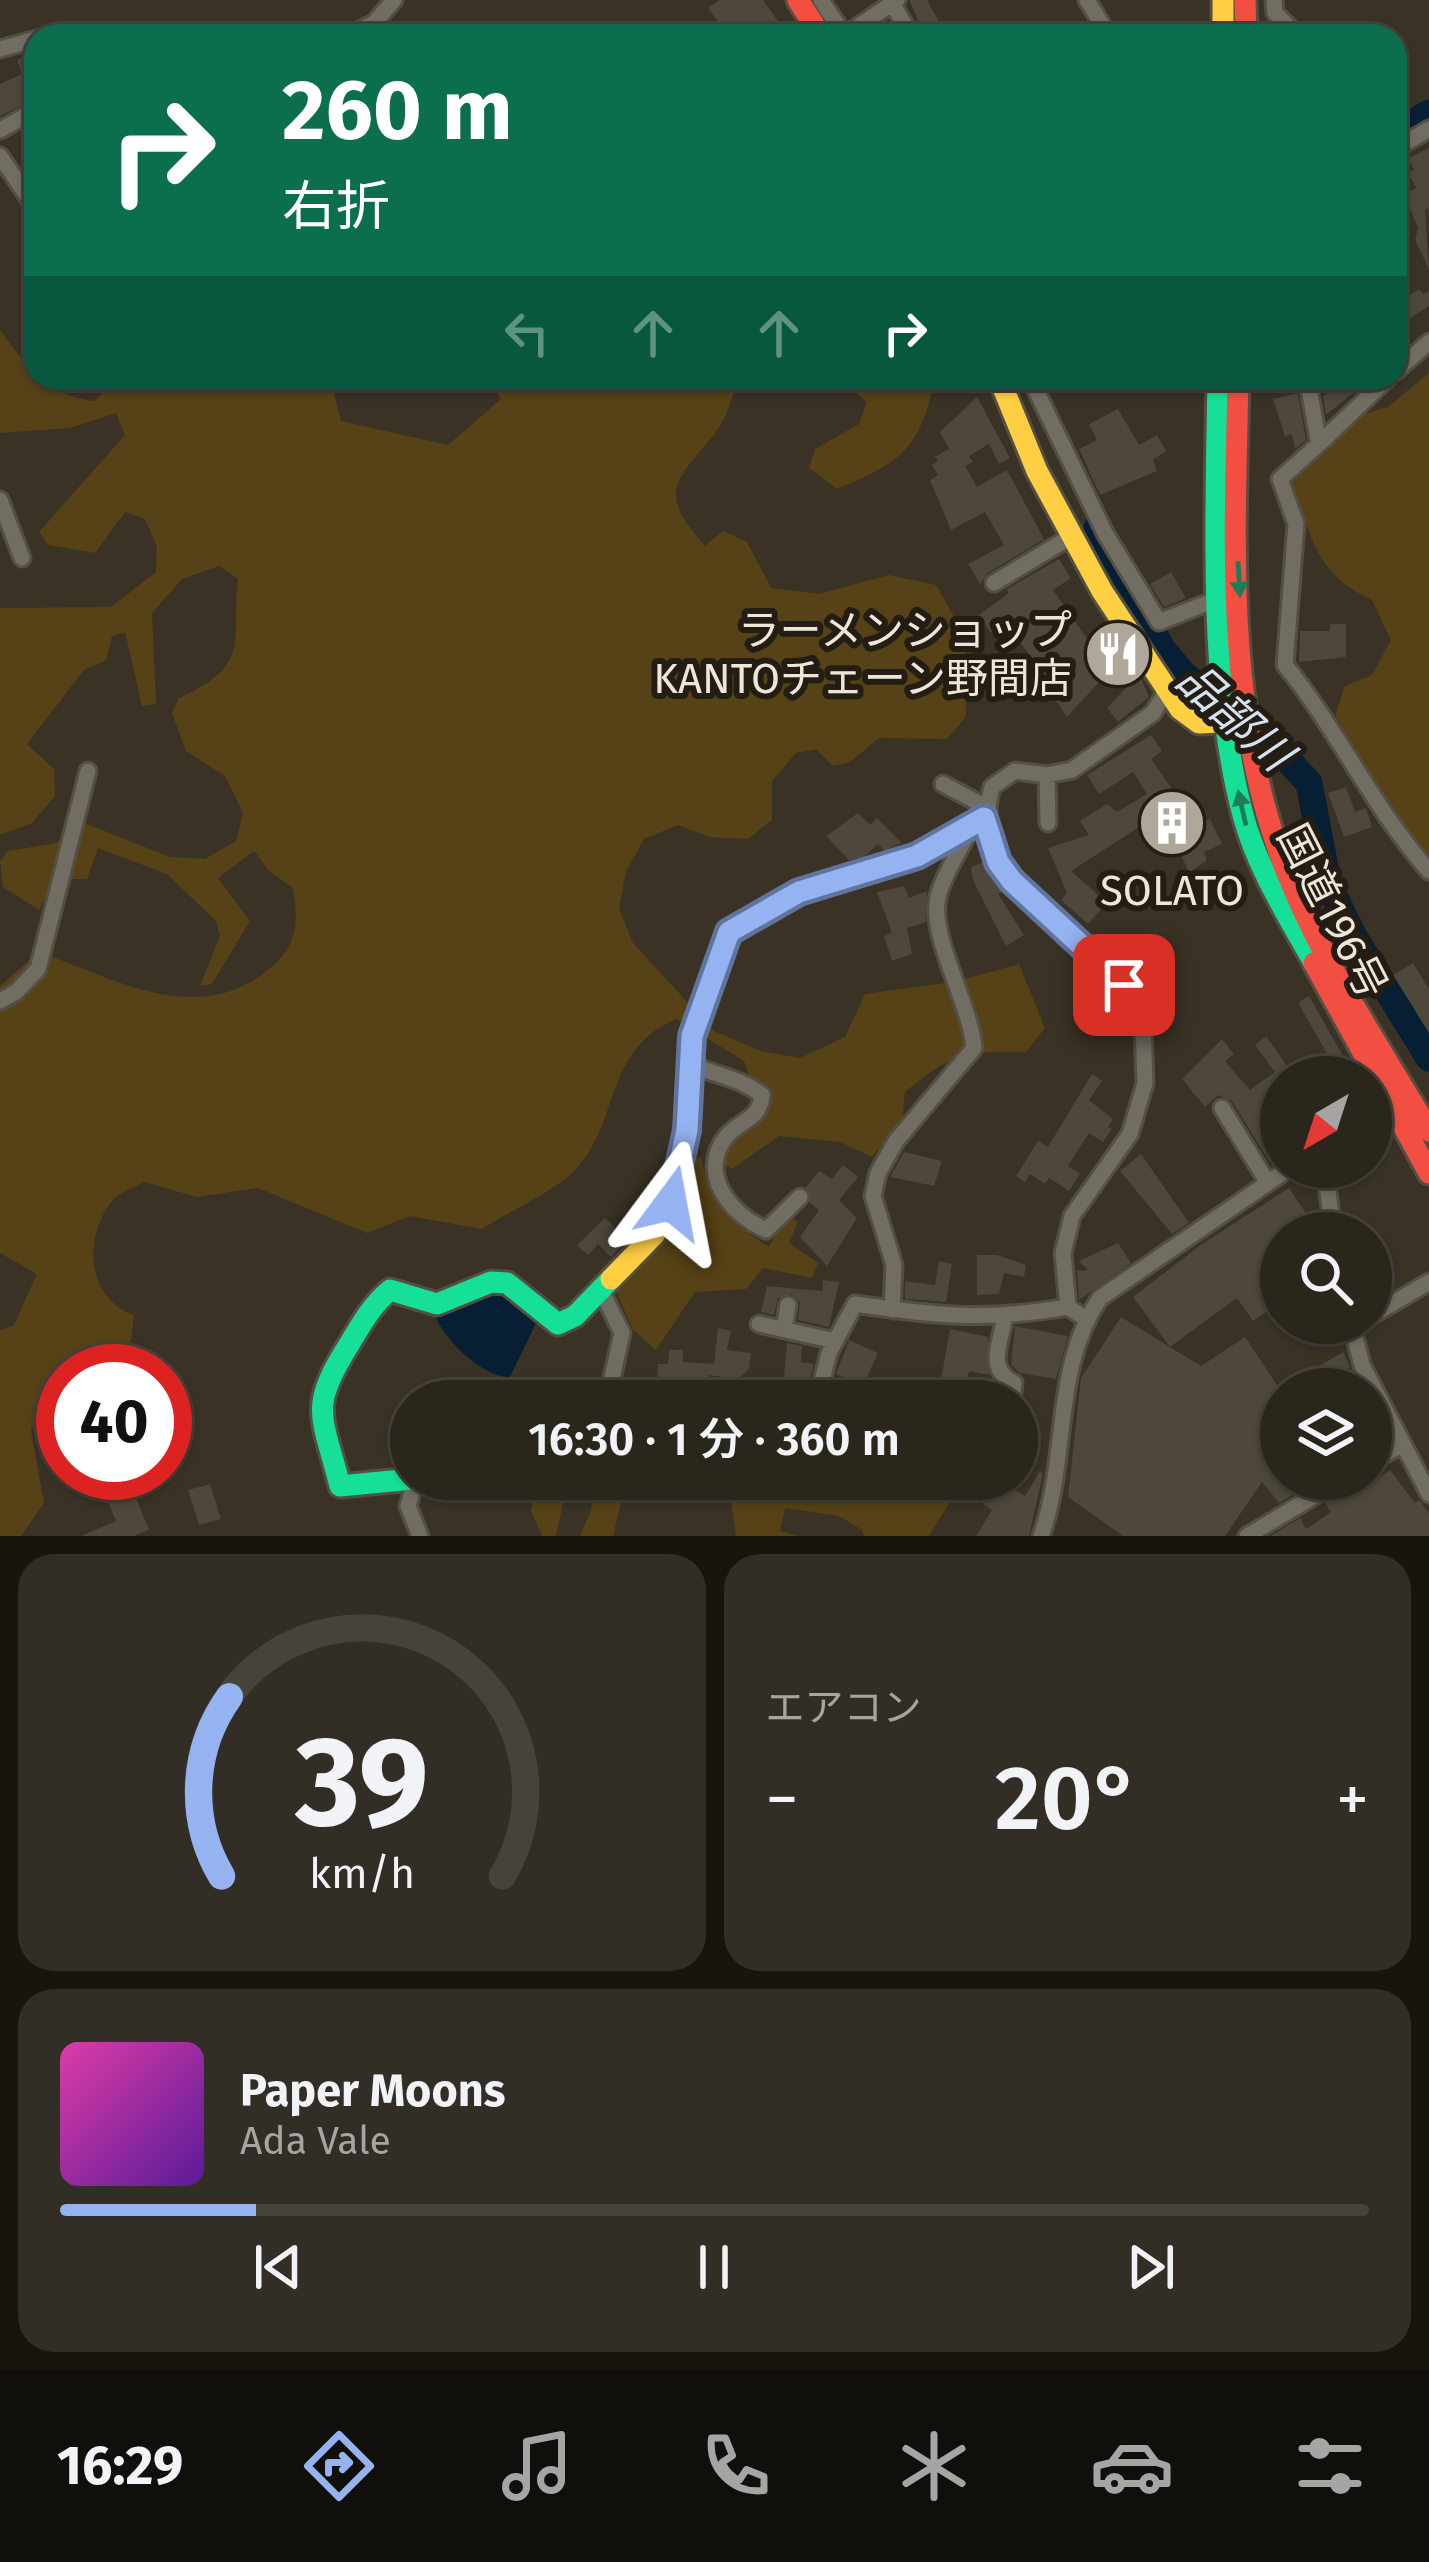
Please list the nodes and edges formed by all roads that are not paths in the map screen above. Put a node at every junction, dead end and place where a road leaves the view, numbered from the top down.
1 (394, 0) edge
2 (894, 2) edge
3 (372, 24) edge
4 (862, 24) edge
5 (0, 156) edge
6 (24, 191) edge
7 (1006, 390) edge
8 (1036, 390) edge
9 (1218, 390) edge
10 (1238, 390) edge
11 (1308, 390) edge
12 (1375, 390) edge
13 (1319, 444) junction
14 (0, 500) edge
15 (1072, 536) junction
16 (22, 559) dead end
17 (994, 583) dead end
18 (1220, 598) junction
19 (1167, 690) junction
20 (1234, 720) junction
21 (88, 771) dead end
22 (1047, 775) junction
23 (943, 784) dead end
24 (981, 817) junction
25 (1048, 823) dead end
26 (1429, 871) edge
27 (0, 1000) edge
28 (691, 1064) junction
29 (1222, 1108) dead end
30 (1418, 1117) edge
31 (1260, 1170) edge
32 (1429, 1173) edge
33 (1261, 1188) edge
34 (800, 1197) dead end
35 (1429, 1282) edge
36 (602, 1292) junction
37 (1392, 1304) edge
38 (788, 1305) dead end
39 (1068, 1307) junction
40 (892, 1310) junction
41 (1005, 1317) junction
42 (1086, 1319) junction
43 (759, 1324) dead end
44 (784, 1330) junction
45 (835, 1341) junction
46 (1358, 1344) edge
47 (612, 1380) edge
48 (823, 1380) edge
49 (1008, 1380) edge
50 (1402, 1444) junction
51 (1392, 1450) edge
52 (390, 1481) edge
53 (1429, 1494) edge
54 (410, 1500) edge
55 (1308, 1500) edge
56 (420, 1536) edge
57 (1041, 1536) edge
58 (1247, 1536) edge

1 - 3 street
2 - 4 street
5 - 6 street
7 - 15 main road
8 - 18 street
9 - 18 main road, 国道196号
10 -> 20 main road, 国道196号
11 - 13 street
12 - 13 street
13 - 26 street
14 - 16 street
15 - 17 street
15 - 19 main road
18 - 20 main road, 国道196号
19 - 20 main road
19 - 22 street
20 - 30 main road, 国道196号
30 -> 20 main road, 国道196号
21 - 27 street
22 - 24 street
22 - 25 street
23 - 24 street
24 - 28 main road
24 - 39 street
24 - 40 street
28 - 34 street
28 - 36 main road
29 - 31 street
30 - 32 main road, 国道196号
33 - 42 street
35 - 37 street
36 - 47 street
36 - 52 main road
38 - 44 street
39 - 41 street
39 - 42 street
40 - 41 street
40 - 45 street
41 - 49 street
42 - 57 street
43 - 44 street
44 - 45 street
45 - 48 street
46 - 50 street
50 - 51 street
50 - 53 street
54 - 56 street
55 - 58 street

